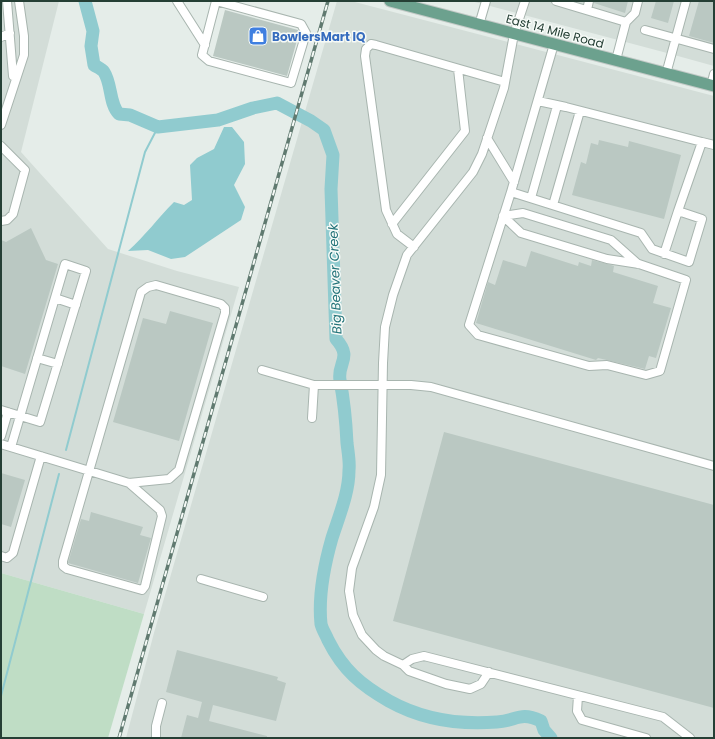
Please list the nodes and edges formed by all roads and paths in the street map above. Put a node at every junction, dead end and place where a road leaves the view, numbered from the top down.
1 (7, 1) edge
2 (19, 1) edge
3 (177, 1) edge
4 (216, 1) edge
5 (390, 1) edge
6 (486, 1) edge
7 (525, 1) edge
8 (556, 1) edge
9 (589, 1) edge
10 (638, 1) edge
11 (686, 1) edge
12 (409, 3) edge
13 (587, 10) junction
14 (626, 22) junction
15 (478, 25) junction
16 (645, 30) dead end
17 (10, 33) junction
18 (514, 34) junction
19 (1, 37) edge
20 (676, 39) junction
21 (205, 44) junction
22 (554, 44) junction
23 (714, 49) edge
24 (616, 60) junction
25 (458, 69) junction
26 (666, 74) junction
27 (714, 74) edge
28 (14, 82) junction
29 (505, 82) junction
30 (712, 86) edge
31 (538, 101) junction
32 (557, 106) junction
33 (580, 110) junction
34 (1, 125) edge
35 (487, 138) junction
36 (702, 142) junction
37 (714, 145) edge
38 (1, 146) edge
39 (514, 182) junction
40 (511, 192) junction
41 (531, 198) junction
42 (553, 205) junction
43 (678, 211) junction
44 (503, 216) junction
45 (1, 222) edge
46 (392, 224) junction
47 (414, 247) junction
48 (664, 254) junction
49 (639, 264) junction
50 (55, 298) junction
51 (76, 304) junction
52 (37, 358) junction
53 (58, 364) junction
54 (262, 370) dead end
55 (314, 385) junction
56 (384, 386) junction
57 (4, 411) edge
58 (20, 416) junction
59 (312, 418) dead end
60 (1, 436) edge
61 (1, 444) edge
62 (11, 446) junction
63 (42, 456) junction
64 (714, 466) edge
65 (89, 471) junction
66 (129, 483) junction
67 (1, 556) edge
68 (202, 579) dead end
69 (263, 596) dead end
70 (403, 665) junction
71 (489, 672) junction
72 (578, 696) junction
73 (162, 703) dead end
74 (156, 738) edge
75 (646, 738) edge
76 (690, 738) edge

1 - 17 street
2 - 28 street
3 - 21 street
4 - 21 street
4 - 21 street
5 - 12 main road, East 14 Mile Road
6 - 15 street
7 - 18 street
8 - 13 street
9 - 13 street
10 - 14 street
11 - 20 street
12 - 15 main road, East 14 Mile Road
13 - 14 street
14 - 24 street
15 - 18 main road, East 14 Mile Road
16 - 20 street
17 - 19 street
17 - 28 street
18 - 22 main road, East 14 Mile Road
18 - 29 street
20 - 23 street
20 - 26 street
22 - 24 main road, East 14 Mile Road
22 - 31 street
24 - 26 main road, East 14 Mile Road
25 - 29 street
25 - 46 street
25 - 46 street
26 - 30 main road, East 14 Mile Road
27 - 30 street
28 - 34 street
29 - 35 street
31 - 32 street
31 - 39 street
32 - 33 street
32 - 41 street
33 - 36 street
33 - 42 street
35 - 39 street
35 - 47 street
36 - 37 street
36 - 43 street
38 - 45 street
39 - 40 street
40 - 41 street
40 - 44 street
41 - 42 street
42 - 48 street
43 - 48 street
43 - 48 street
44 - 49 street
44 - 49 street
44 - 49 street
46 - 47 street
47 - 56 street
50 - 51 street
50 - 51 street
50 - 52 street
51 - 53 street
52 - 53 street
52 - 58 street
53 - 58 street
54 - 55 street
55 - 56 street
55 - 59 street
56 - 64 street
56 - 70 street
57 - 58 street
57 - 60 street
58 - 62 street
61 - 62 street
62 - 63 street
63 - 65 street
63 - 67 street
65 - 66 street
65 - 66 street
65 - 66 street
68 - 69 street
70 - 71 street
70 - 71 street
71 - 72 street
72 - 75 street
72 - 76 street
73 - 74 street

